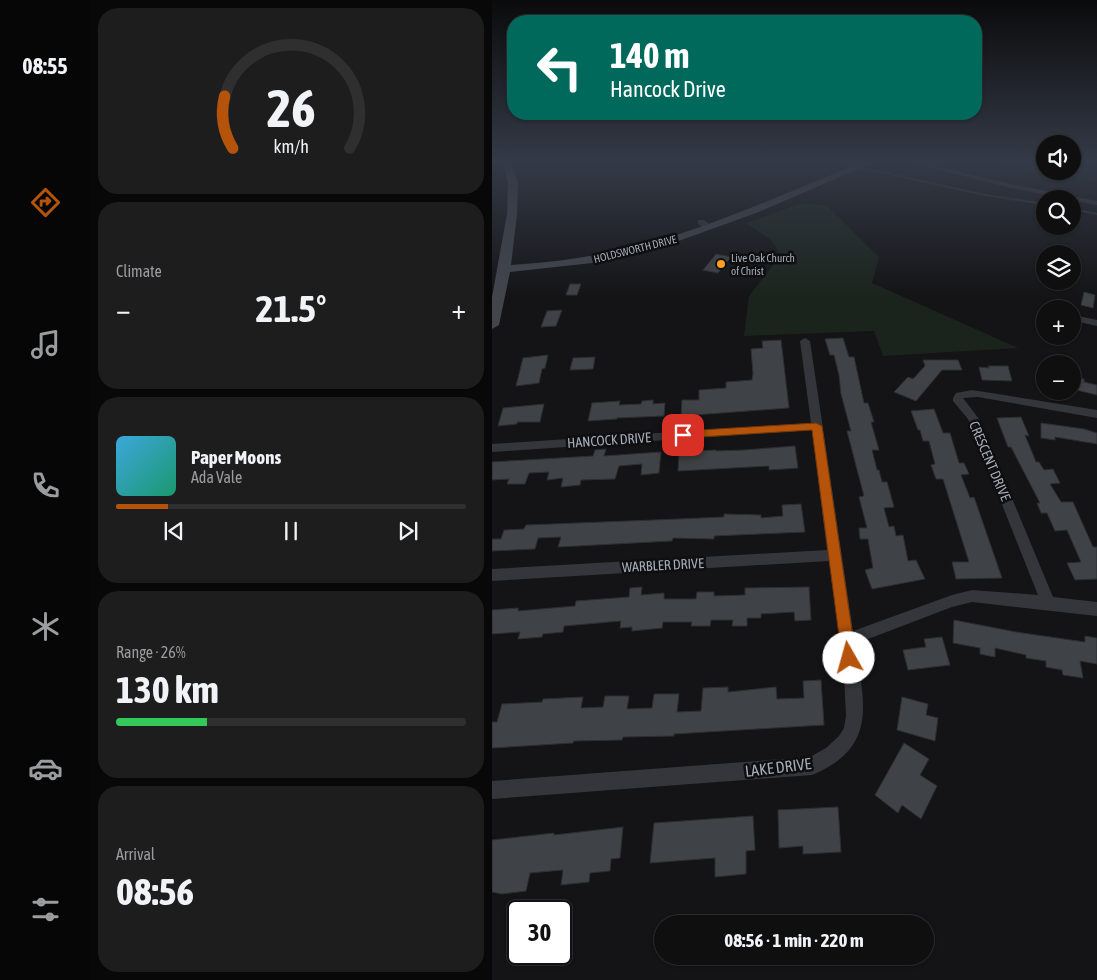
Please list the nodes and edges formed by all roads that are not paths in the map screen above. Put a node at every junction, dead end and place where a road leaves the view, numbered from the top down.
1 (512, 207) edge
2 (751, 207) edge
3 (706, 225) junction
4 (506, 249) junction
5 (549, 260) junction
6 (504, 267) junction
7 (536, 268) junction
8 (499, 294) junction
9 (1081, 320) edge
10 (1096, 324) edge
11 (492, 325) edge
12 (805, 341) dead end
13 (1096, 414) edge
14 (816, 426) junction
15 (492, 448) edge
16 (835, 555) junction
17 (492, 575) edge
18 (1049, 604) junction
19 (1096, 609) edge
20 (847, 640) junction
21 (492, 790) edge

1 - 4 main road
2 - 3 main road, HOLDSWORTH DRIVE
3 - 5 main road, HOLDSWORTH DRIVE
3 - 7 main road, HOLDSWORTH DRIVE
4 - 5 main road
4 - 6 main road
5 - 6 main road, HOLDSWORTH DRIVE
6 - 7 main road, HOLDSWORTH DRIVE
6 - 8 main road
7 - 8 main road
8 - 11 main road
9 - 10 street
12 - 14 street, LAKE DRIVE
13 - 18 street, CRESCENT DRIVE
14 - 15 street, HANCOCK DRIVE
14 - 16 street, LAKE DRIVE
16 - 17 street, WARBLER DRIVE
16 - 20 street, LAKE DRIVE
18 - 19 street
18 - 20 street
20 - 21 street, LAKE DRIVE

